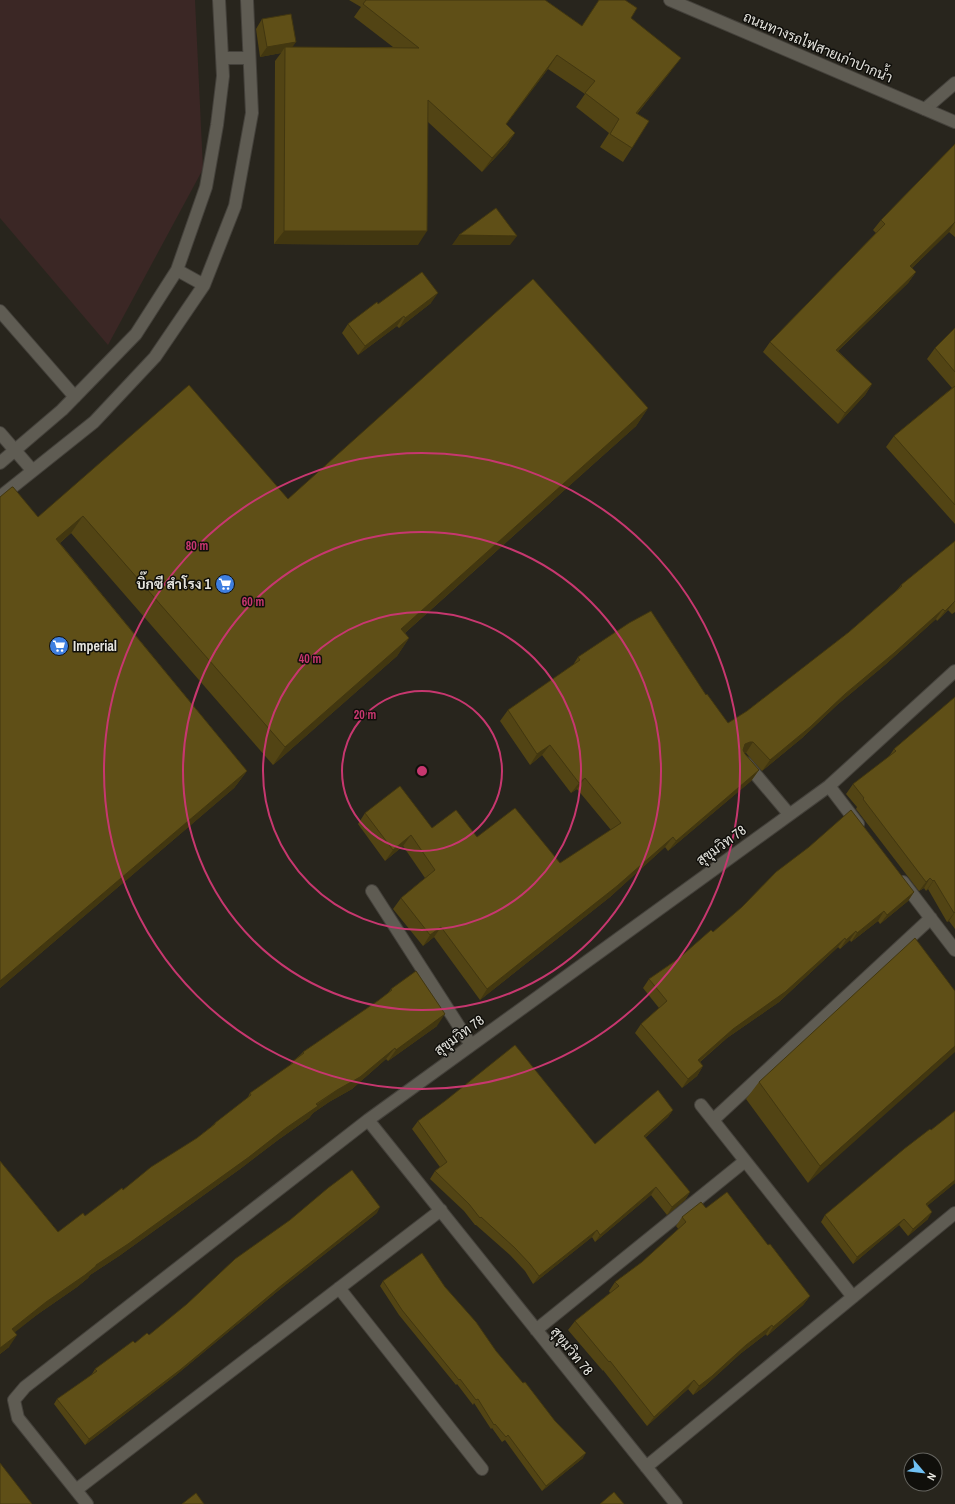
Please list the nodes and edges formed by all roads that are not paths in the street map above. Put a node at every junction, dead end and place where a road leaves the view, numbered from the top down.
1 (219, 0) edge
2 (247, 0) edge
3 (670, 0) edge
4 (222, 58) junction
5 (249, 58) junction
6 (955, 83) edge
7 (925, 109) junction
8 (955, 122) edge
9 (177, 270) junction
10 (204, 285) junction
11 (0, 311) edge
12 (75, 397) junction
13 (0, 433) edge
14 (15, 451) junction
15 (0, 463) edge
16 (32, 470) junction
17 (0, 497) edge
18 (955, 672) edge
19 (743, 760) edge
20 (829, 786) junction
21 (789, 814) junction
22 (868, 836) edge
23 (897, 874) edge
24 (372, 891) dead end
25 (931, 918) junction
26 (955, 950) edge
27 (471, 1045) junction
28 (701, 1105) dead end
29 (368, 1120) junction
30 (713, 1120) junction
31 (745, 1161) junction
32 (441, 1210) junction
33 (955, 1213) edge
34 (339, 1288) junction
35 (853, 1297) junction
36 (536, 1330) junction
37 (646, 1467) junction
38 (482, 1469) dead end
39 (76, 1490) junction
40 (87, 1504) edge
41 (676, 1504) edge

1 - 4 street
2 - 5 street
3 - 7 street, ถนนทางรถไฟสายเก่าปากน้ำ
4 - 5 street
4 - 9 street
5 - 10 street
6 - 7 street
7 - 8 street, ถนนทางรถไฟสายเก่าปากน้ำ
9 - 10 street
9 - 12 street
10 - 16 street
11 - 12 street
12 - 14 street
13 - 14 street
14 - 15 street
14 - 16 street
16 - 17 street
18 - 20 street, สุขุมวิท 78
19 - 21 street
20 - 21 street, สุขุมวิท 78
20 - 22 street
21 - 27 street, สุขุมวิท 78
23 - 25 street
24 - 27 street
25 - 26 street
25 - 30 street
27 - 29 street, สุขุมวิท 78
28 - 30 street
29 - 32 street, สุขุมวิท 78
29 - 39 street
30 - 31 street
31 - 35 street
31 - 36 street
32 - 34 street
32 - 36 street, สุขุมวิท 78
33 - 35 street
34 - 38 street
34 - 39 street
35 - 37 street
36 - 37 street, สุขุมวิท 78
37 - 41 street, สุขุมวิท 78
39 - 40 street

